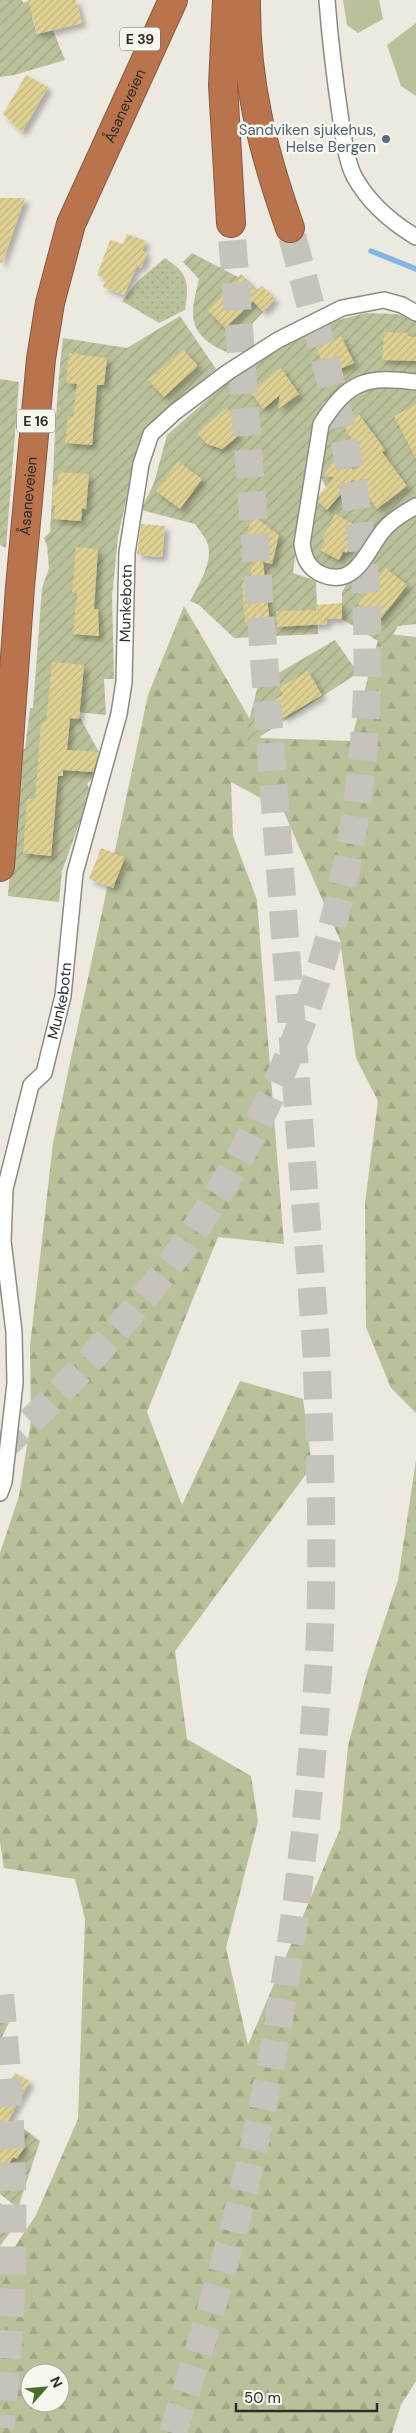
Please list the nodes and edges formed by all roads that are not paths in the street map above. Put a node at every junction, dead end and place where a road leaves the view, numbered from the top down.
1 (156, 0) edge
2 (173, 0) edge
3 (227, 0) edge
4 (246, 0) edge
5 (327, 0) edge
6 (336, 0) edge
7 (330, 38) junction
8 (138, 76) junction
9 (231, 223) tunnel mouth
10 (290, 228) tunnel mouth
11 (416, 237) edge
12 (416, 313) edge
13 (416, 382) edge
14 (416, 506) edge
15 (0, 867) edge
16 (0, 1493) edge

1 - 8 highway, E 39
2 - 8 highway, Åsaneveien / E 16
3 - 9 highway
4 - 10 highway
5 - 7 street
6 - 7 street
7 - 11 street
8 - 15 highway, Åsaneveien / E 16
12 - 16 street, Munkebotn
13 - 14 street

